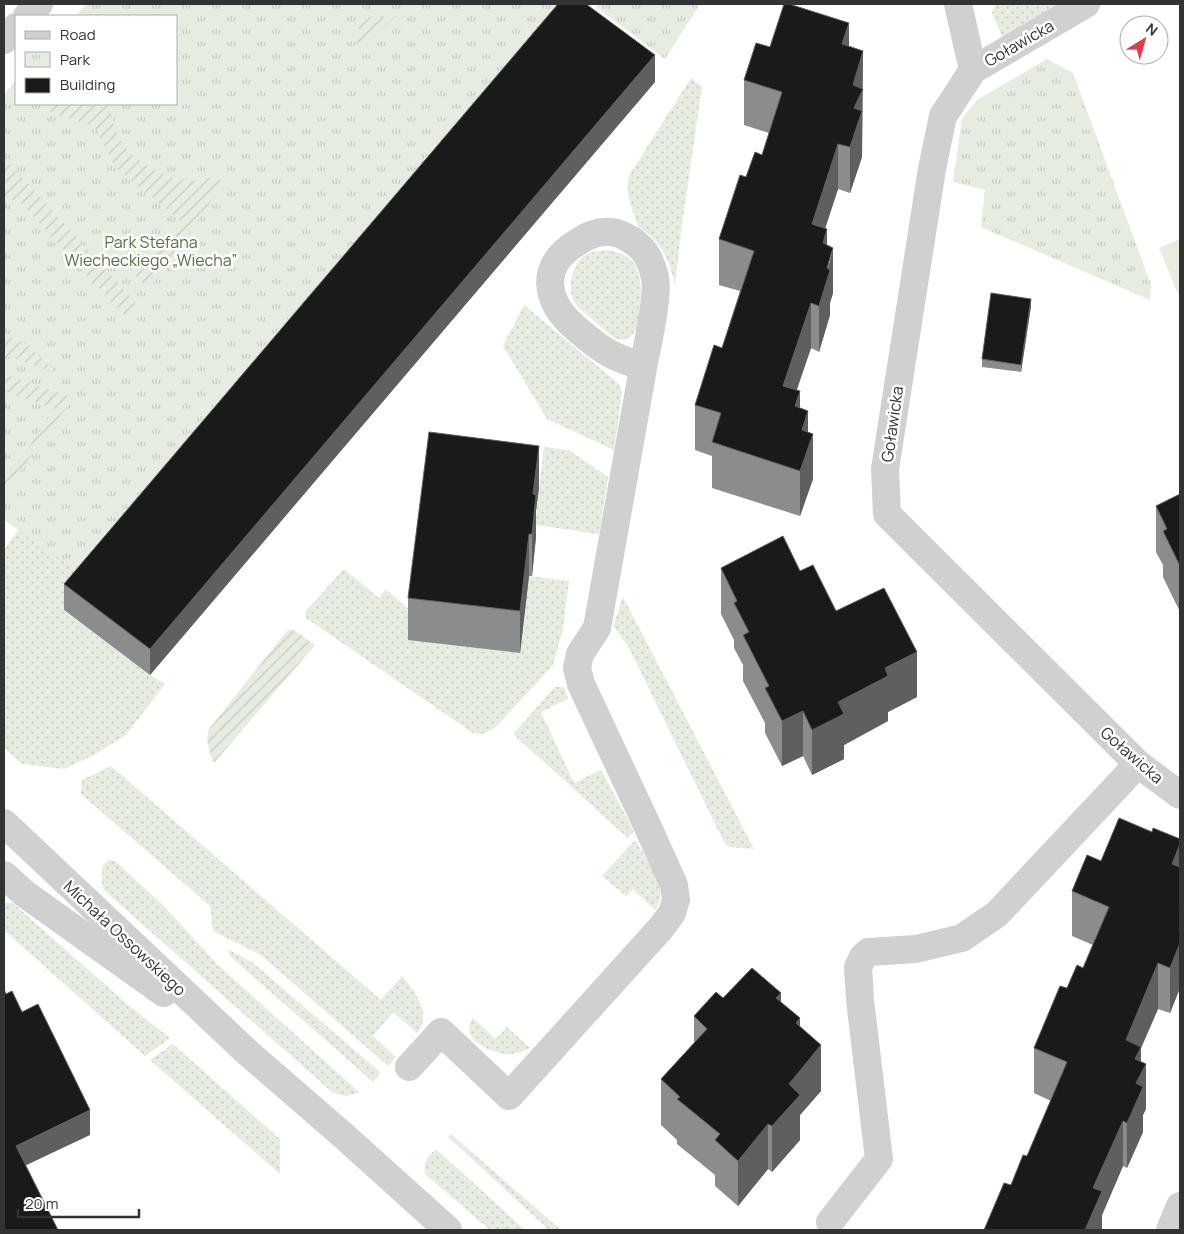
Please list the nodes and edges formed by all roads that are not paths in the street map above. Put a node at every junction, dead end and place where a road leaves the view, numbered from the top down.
1 (39, 4) edge
2 (958, 4) edge
3 (1086, 4) edge
4 (28, 15) edge
5 (15, 28) edge
6 (4, 40) edge
7 (973, 70) junction
8 (643, 366) junction
9 (1138, 764) junction
10 (1180, 795) edge
11 (4, 823) edge
12 (4, 876) edge
13 (247, 1052) junction
14 (408, 1067) dead end
15 (1180, 1206) edge
16 (830, 1222) dead end
17 (448, 1230) edge
18 (1170, 1230) edge

1 - 4 street
2 - 7 street
3 - 7 street, Goławicka
5 - 6 street
7 - 9 street, Goławicka
8 - 8 street
8 - 14 street
9 - 10 street, Goławicka
9 - 16 street
11 - 13 street, Michała Ossowskiego
12 - 13 street, Michała Ossowskiego
13 - 17 street, Michała Ossowskiego
15 - 18 street

